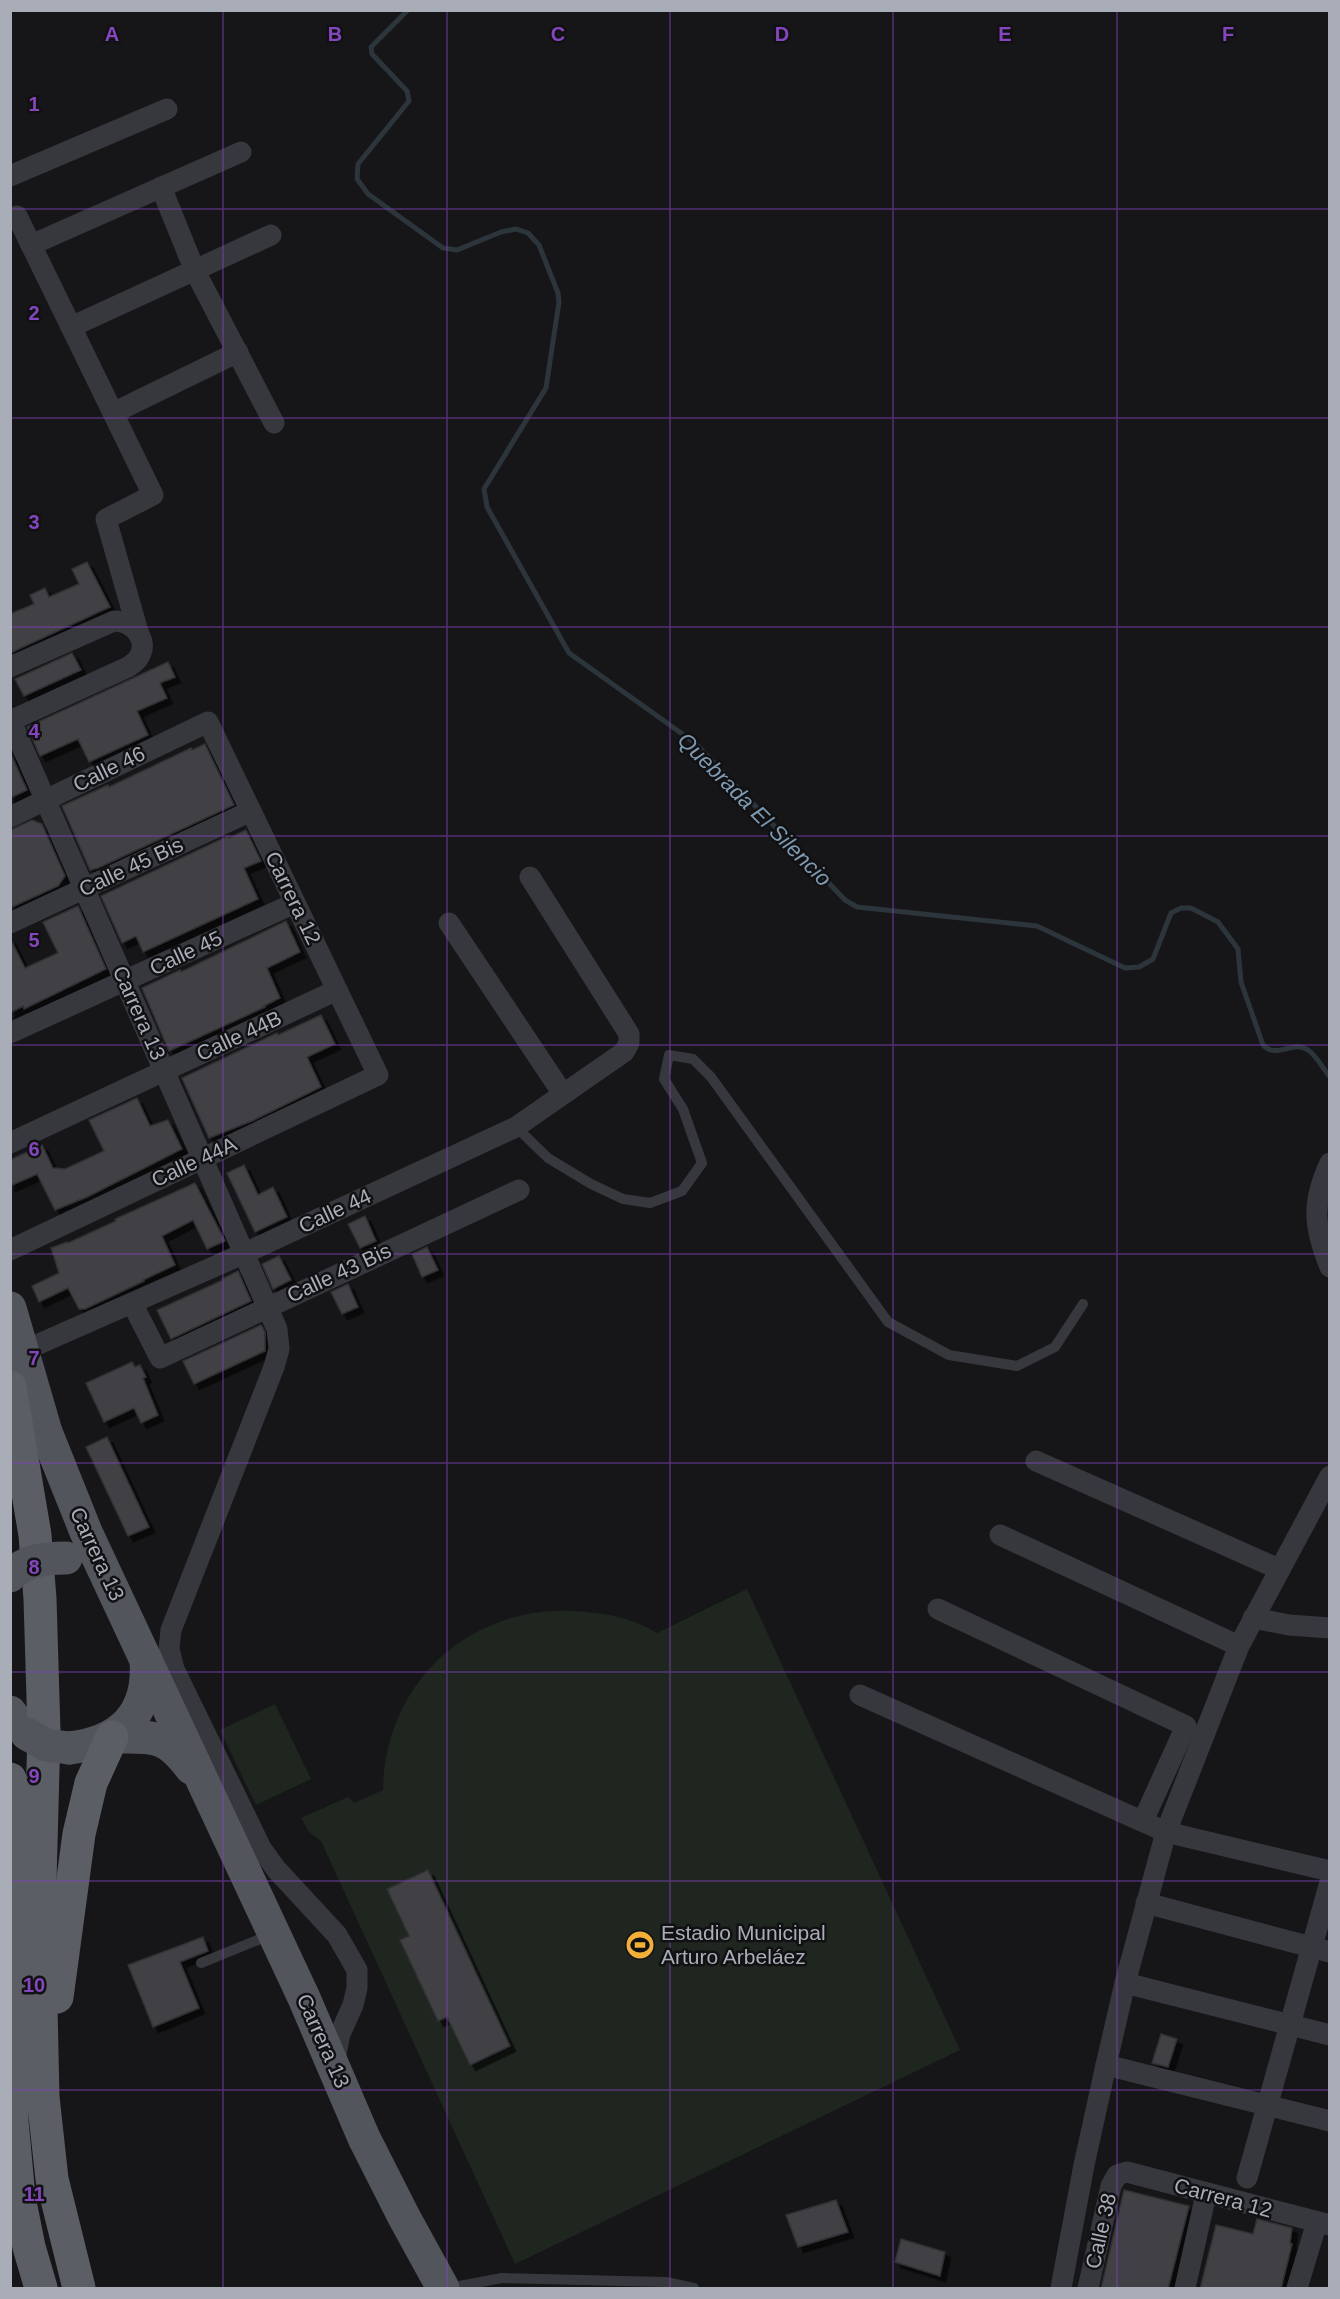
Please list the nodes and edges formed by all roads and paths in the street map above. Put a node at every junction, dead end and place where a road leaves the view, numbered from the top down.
1 (167, 108) dead end
2 (241, 152) dead end
3 (10, 176) edge
4 (161, 187) junction
5 (17, 216) dead end
6 (272, 235) dead end
7 (31, 245) junction
8 (195, 271) junction
9 (71, 327) junction
10 (238, 352) junction
11 (113, 413) junction
12 (274, 423) dead end
13 (139, 634) junction
14 (10, 667) edge
15 (11, 720) edge
16 (208, 722) joint
17 (46, 800) junction
18 (252, 811) junction
19 (10, 816) edge
20 (531, 877) dead end
21 (85, 889) junction
22 (296, 903) junction
23 (10, 923) edge
24 (449, 923) dead end
25 (125, 981) junction
26 (338, 990) junction
27 (10, 1033) edge
28 (165, 1071) junction
29 (378, 1075) joint
30 (563, 1094) junction
31 (516, 1127) junction
32 (10, 1143) edge
33 (203, 1158) junction
34 (1329, 1163) edge
35 (519, 1190) dead end
36 (10, 1250) edge
37 (244, 1253) junction
38 (1329, 1267) edge
39 (132, 1304) junction
40 (1083, 1304) dead end
41 (268, 1306) junction
42 (10, 1308) edge
43 (23, 1351) junction
44 (10, 1387) edge
45 (1036, 1461) dead end
46 (1329, 1476) edge
47 (1000, 1535) dead end
48 (1279, 1569) junction
49 (10, 1576) edge
50 (112, 1588) junction
51 (938, 1609) dead end
52 (1253, 1618) junction
53 (1329, 1628) edge
54 (1239, 1646) junction
55 (146, 1660) junction
56 (860, 1695) dead end
57 (19, 1723) edge
58 (112, 1737) junction
59 (10, 1779) edge
60 (208, 1791) junction
61 (1143, 1821) junction
62 (1166, 1832) junction
63 (1329, 1871) edge
64 (1329, 1882) edge
65 (1146, 1903) junction
66 (274, 1933) junction
67 (1320, 1949) edge
68 (201, 1963) dead end
69 (1125, 1983) junction
70 (357, 1988) junction
71 (304, 1998) junction
72 (1290, 2025) junction
73 (1329, 2034) edge
74 (1106, 2065) junction
75 (334, 2066) junction
76 (43, 2097) junction
77 (1267, 2106) junction
78 (11, 2120) edge
79 (1329, 2121) edge
80 (1117, 2175) joint
81 (1247, 2178) dead end
82 (1206, 2194) junction
83 (1323, 2223) edge
84 (41, 2289) edge
85 (79, 2289) edge
86 (443, 2289) edge
87 (449, 2289) edge
88 (694, 2289) edge
89 (1061, 2289) edge
90 (1088, 2289) edge
91 (1185, 2289) edge
92 (1297, 2289) edge

1 - 3 street
2 - 4 street
4 - 7 street
4 - 8 street
5 - 7 street
6 - 8 street
7 - 9 street
8 - 9 street
8 - 10 street
9 - 11 street
10 - 11 street
10 - 12 street
11 - 13 street
13 - 14 street
13 - 15 street
15 - 17 street, Carrera 13
16 - 17 street, Calle 46
16 - 18 street, Carrera 12
17 - 19 street, Calle 46
17 - 21 street, Carrera 13
18 - 21 street, Calle 45 Bis
18 - 22 street, Carrera 12
20 - 30 street, Calle 44
21 - 23 street, Calle 45 Bis
21 - 25 street, Carrera 13
22 - 25 street, Calle 45
22 - 26 street, Carrera 12
24 - 30 street
25 - 27 street, Calle 45
25 - 28 street, Carrera 13
26 - 28 street, Calle 44B
26 - 29 street, Carrera 12
28 - 32 street, Calle 44B
28 - 33 street, Carrera 13
29 - 33 street, Calle 44A
30 - 31 street, Calle 44
31 - 37 street, Calle 44
31 - 40 lane
33 - 36 street, Calle 44A
33 - 37 street, Carrera 13
34 - 38 street
35 - 41 street, Calle 43 Bis
37 - 39 street, Calle 44
37 - 41 street, Carrera 13
39 - 41 street, Calle 43 Bis
39 - 43 street, Calle 44
41 - 70 street, Carrera 13
42 - 43 main road, Carrera 13
43 - 50 main road, Carrera 13
44 - 76 highway
45 - 48 street
46 - 48 street
47 - 54 street
48 - 52 street
49 - 50 main road, bridge
50 - 55 main road, Carrera 13
51 - 61 street
52 - 53 street
52 - 54 street
54 - 62 street
55 - 58 main road
55 - 60 main road, Carrera 13
56 - 61 street
57 - 58 main road, bridge
58 - 60 main road, Carrera 13
58 - 76 highway
59 - 78 highway
60 - 66 main road, Carrera 13
61 - 62 street
62 - 63 street
62 - 65 street
64 - 67 street
65 - 67 street
65 - 69 street
66 - 68 lane
66 - 71 main road, Carrera 13
67 - 72 street
69 - 72 street
69 - 74 street
70 - 71 street
70 - 75 street
71 - 75 main road, Carrera 13
72 - 73 street
72 - 77 street
74 - 77 street
74 - 89 street
75 - 86 main road, Carrera 13
76 - 85 highway
77 - 79 street
77 - 81 street
78 - 84 highway
80 - 82 street, Carrera 12
80 - 90 street, Calle 38
82 - 83 street, Carrera 12
82 - 91 street
83 - 92 street
87 - 88 lane

